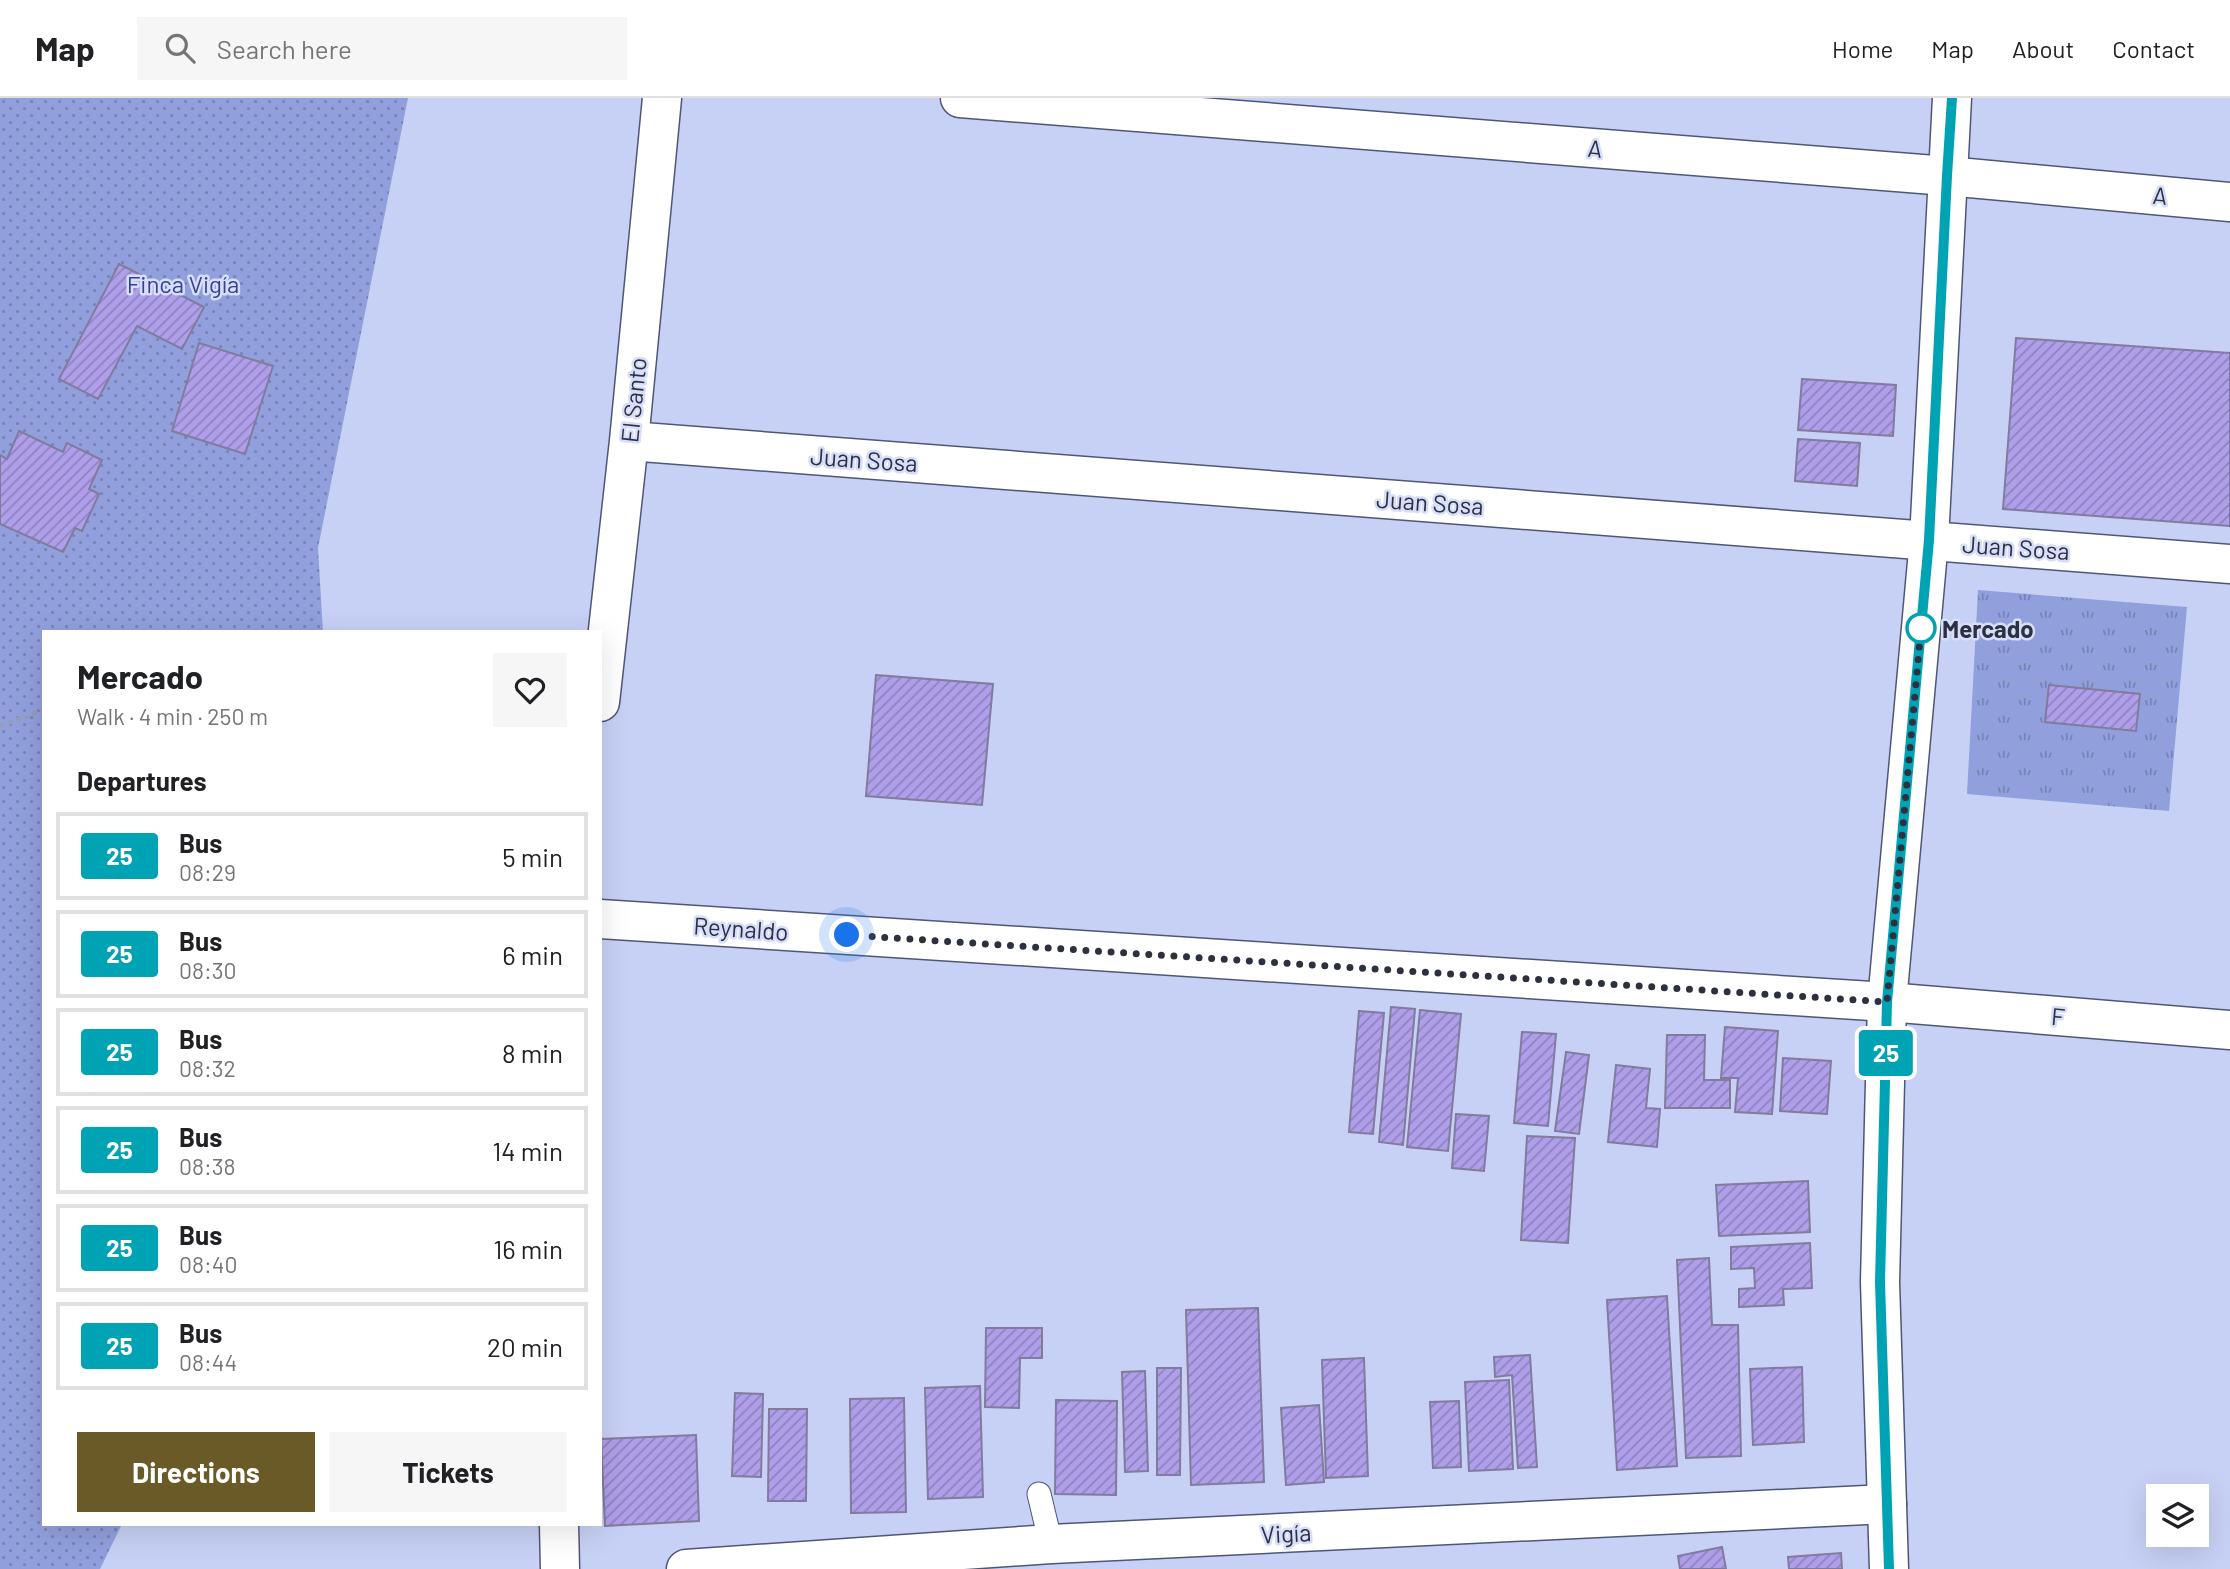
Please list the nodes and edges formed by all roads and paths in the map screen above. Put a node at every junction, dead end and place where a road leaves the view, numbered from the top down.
1 (662, 98) edge
2 (960, 98) edge
3 (1952, 98) edge
4 (1947, 176) junction
5 (2230, 202) edge
6 (629, 442) junction
7 (1929, 540) junction
8 (2230, 564) edge
9 (602, 684) edge
10 (42, 711) edge
11 (0, 726) edge
12 (602, 919) edge
13 (1887, 1002) junction
14 (2230, 1030) edge
15 (1039, 1494) dead end
16 (1887, 1504) junction
17 (559, 1526) edge
18 (1051, 1544) junction
19 (560, 1569) edge
20 (686, 1569) edge
21 (1889, 1569) edge

1 - 6 street, El Santo
2 - 4 street, A
3 - 4 street
4 - 5 street, A
4 - 7 street
6 - 7 street, Juan Sosa
6 - 9 street, El Santo
7 - 8 street, Juan Sosa
7 - 13 street
10 - 11 path
12 - 13 street, Reynaldo
13 - 14 street, F
13 - 16 street
15 - 18 lane
16 - 18 street, Vigía
16 - 21 street
17 - 19 street
18 - 20 street, Vigía

